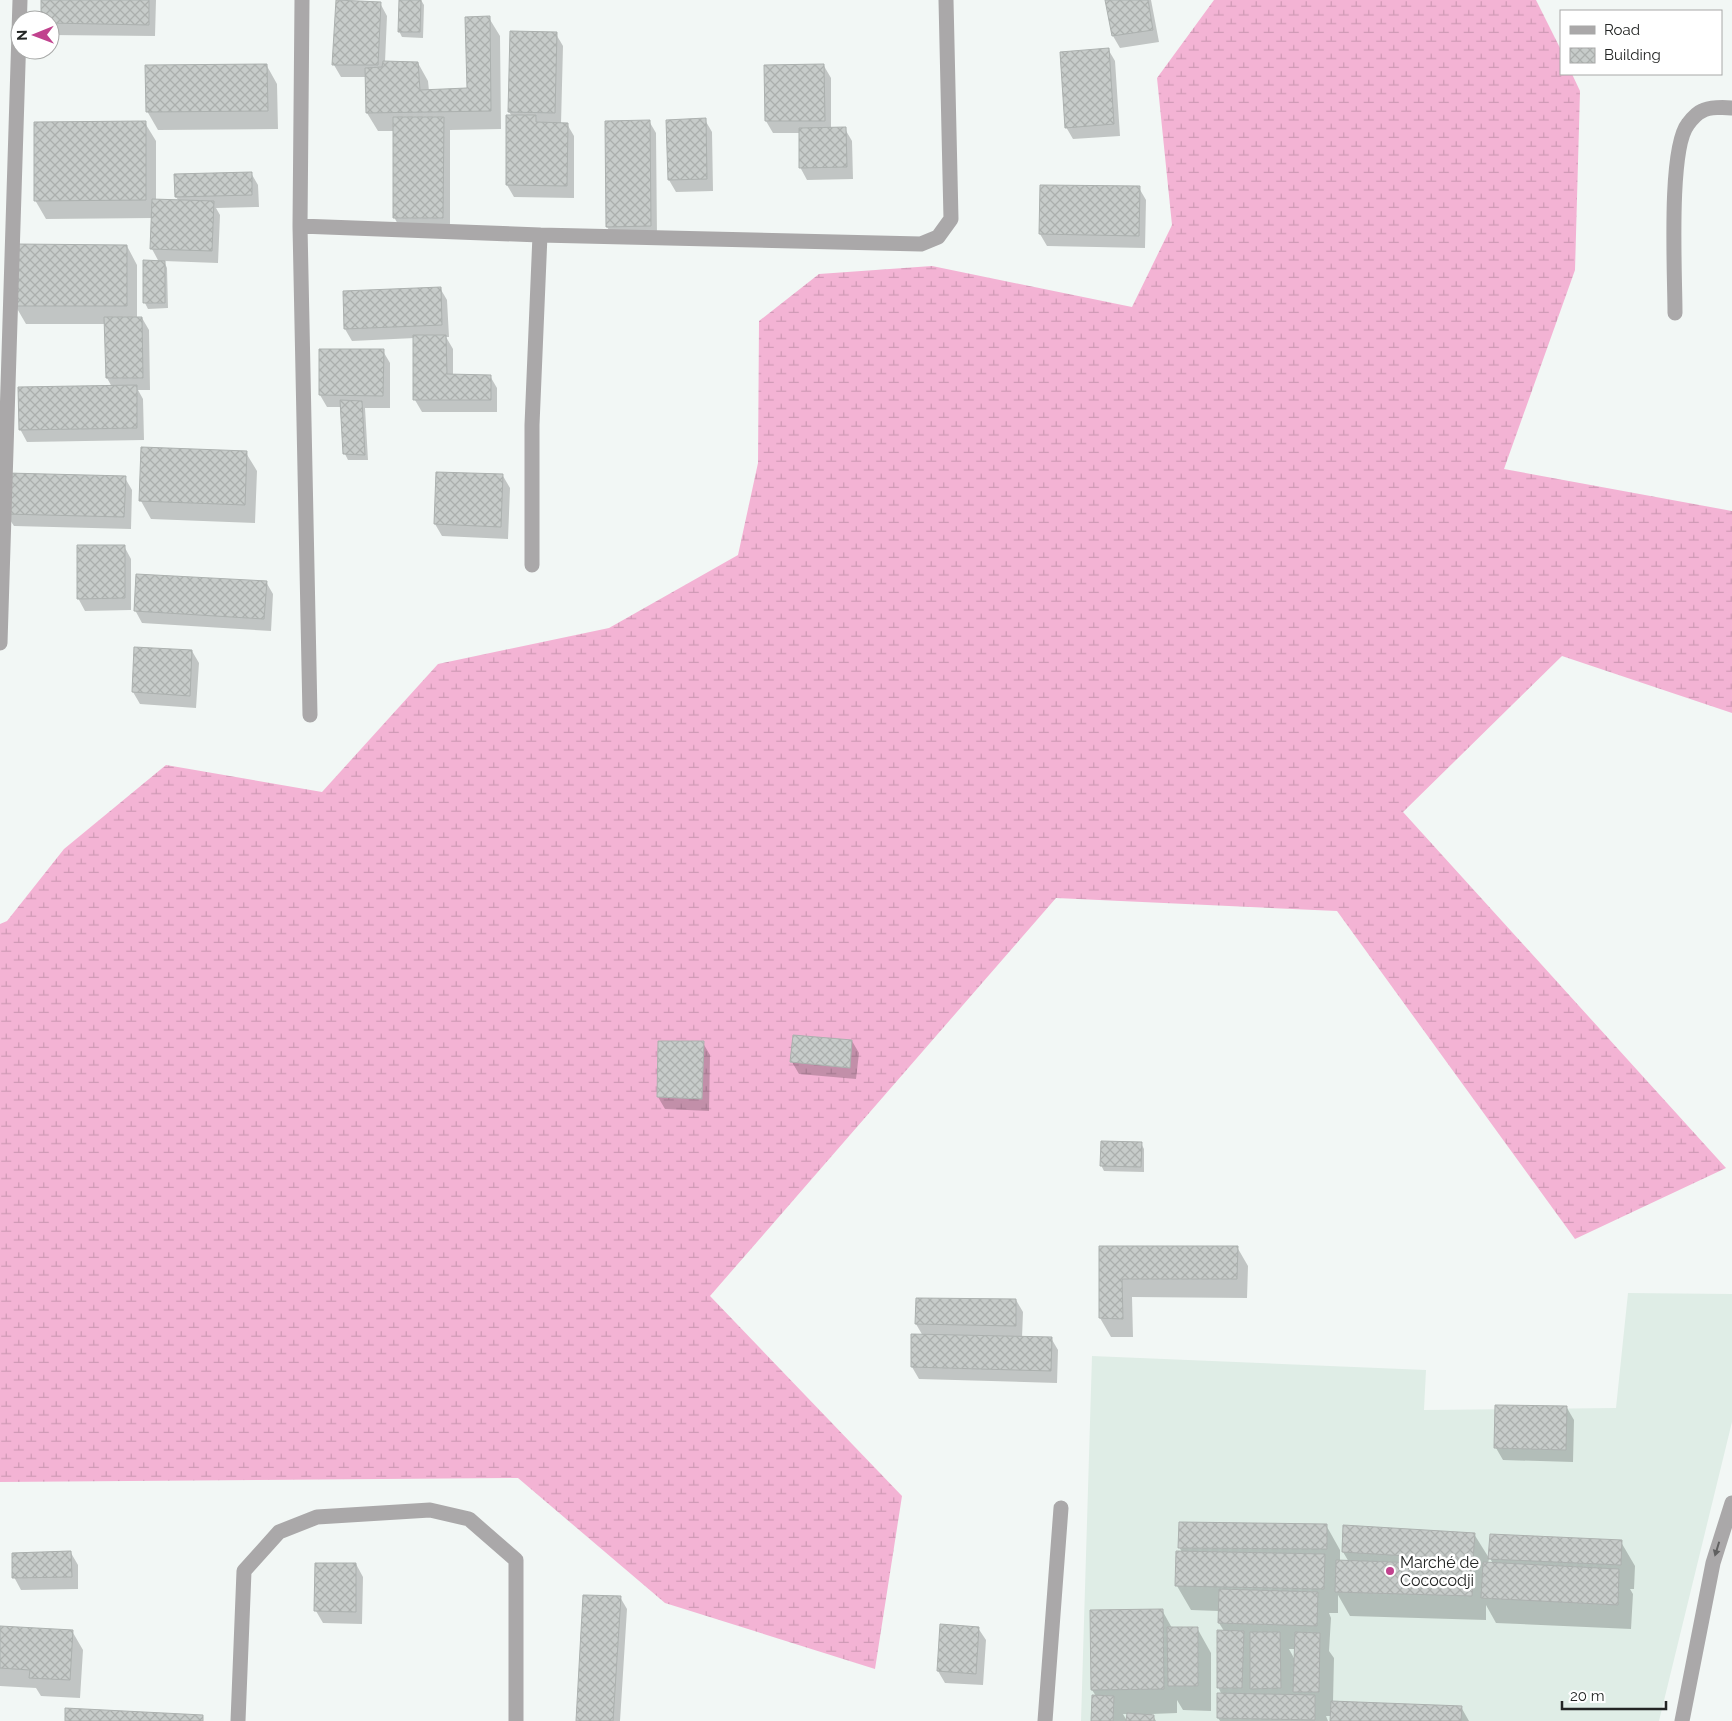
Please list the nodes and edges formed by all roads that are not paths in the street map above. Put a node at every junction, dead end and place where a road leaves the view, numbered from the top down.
1 (20, 0) edge
2 (302, 0) edge
3 (946, 0) edge
4 (1732, 108) edge
5 (300, 226) junction
6 (540, 235) junction
7 (1675, 313) dead end
8 (4, 388) edge
9 (532, 565) dead end
10 (0, 643) edge
11 (310, 715) dead end
12 (1732, 1502) edge
13 (1061, 1508) dead end
14 (238, 1721) edge
15 (516, 1721) edge
16 (1045, 1721) edge
17 (1682, 1721) edge

1 - 8 street
2 - 5 street
3 - 6 street
4 - 7 street
5 - 6 street
5 - 11 street
6 - 9 street
8 - 10 street
12 -> 17 street
13 - 16 street
14 - 15 street

